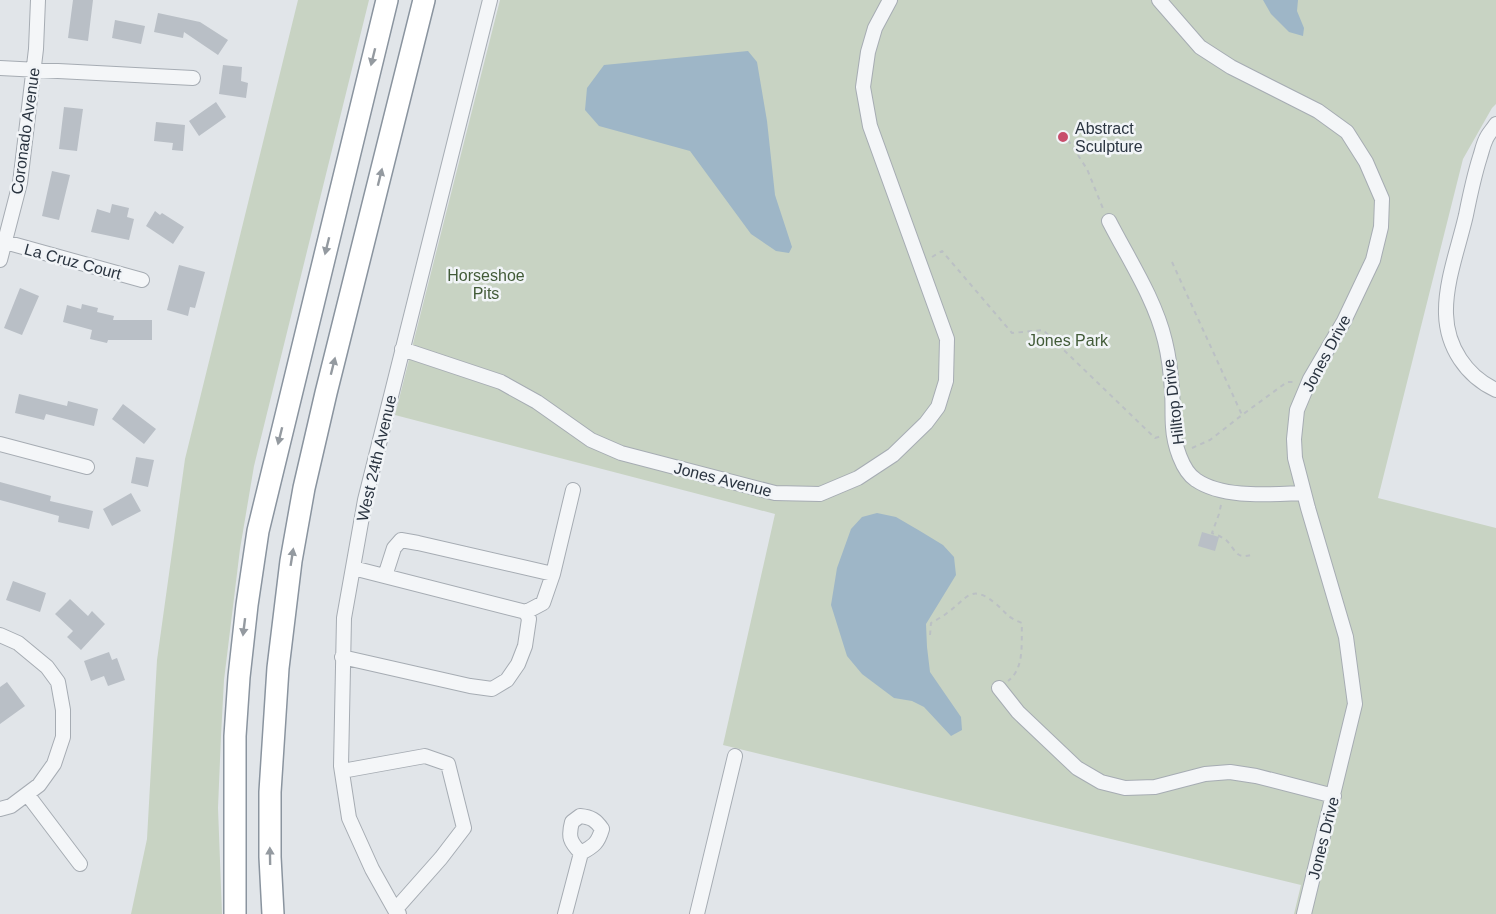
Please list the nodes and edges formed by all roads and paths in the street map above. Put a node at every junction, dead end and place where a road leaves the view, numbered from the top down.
1 (38, 0) edge
2 (387, 0) edge
3 (424, 0) edge
4 (490, 0) edge
5 (890, 0) edge
6 (1159, 0) edge
7 (0, 68) edge
8 (33, 70) junction
9 (193, 78) dead end
10 (1496, 124) edge
11 (1068, 140) dead end
12 (1109, 221) joint
13 (5, 242) junction
14 (0, 260) edge
15 (1172, 262) dead end
16 (920, 264) junction
17 (142, 280) dead end
18 (402, 349) junction
19 (1307, 385) junction
20 (1496, 390) edge
21 (1242, 415) junction
22 (1174, 433) junction
23 (0, 444) edge
24 (1179, 453) junction
25 (87, 467) dead end
26 (573, 490) dead end
27 (1223, 490) junction
28 (1304, 493) junction
29 (1254, 554) dead end
30 (353, 568) junction
31 (553, 574) junction
32 (385, 576) junction
33 (526, 612) junction
34 (0, 635) edge
35 (930, 635) dead end
36 (342, 657) junction
37 (999, 688) joint
38 (735, 756) dead end
39 (342, 771) junction
40 (27, 794) junction
41 (1334, 796) junction
42 (0, 809) edge
43 (581, 853) dead end
44 (80, 864) dead end
45 (397, 912) edge
46 (235, 914) edge
47 (273, 914) edge
48 (565, 914) edge
49 (697, 914) edge
50 (1304, 914) edge

1 - 8 street, Coronado Avenue
2 -> 46 highway
47 -> 3 highway
4 - 18 street, West 24th Avenue
5 - 16 street, Jones Avenue
6 - 19 street, Jones Drive
7 - 8 street
8 - 9 street
8 - 13 street, Coronado Avenue
10 - 20 street
11 - 12 path
12 - 22 street, Hilltop Drive
13 - 14 street, Coronado Avenue
13 - 17 street, La Cruz Court
15 - 21 path
16 - 18 street, Jones Avenue
16 - 22 path
18 - 30 street, West 24th Avenue
19 - 21 path
19 - 28 street, Jones Drive
21 - 24 path
22 - 24 street, Hilltop Drive
23 - 25 street
24 - 27 street, Hilltop Drive
26 - 31 street
27 - 28 street, Hilltop Drive
27 - 29 path
28 - 41 street, Jones Drive
30 - 32 street
30 - 36 street, West 24th Avenue
31 - 32 street
31 - 33 street
32 - 33 street
33 - 36 street
34 - 40 street
35 - 37 path
36 - 39 street, West 24th Avenue
37 - 41 street
38 - 49 street
39 - 45 street, West 24th Avenue
39 - 45 street
40 - 42 street
40 - 44 street
41 - 50 street, Jones Drive
43 - 48 street

